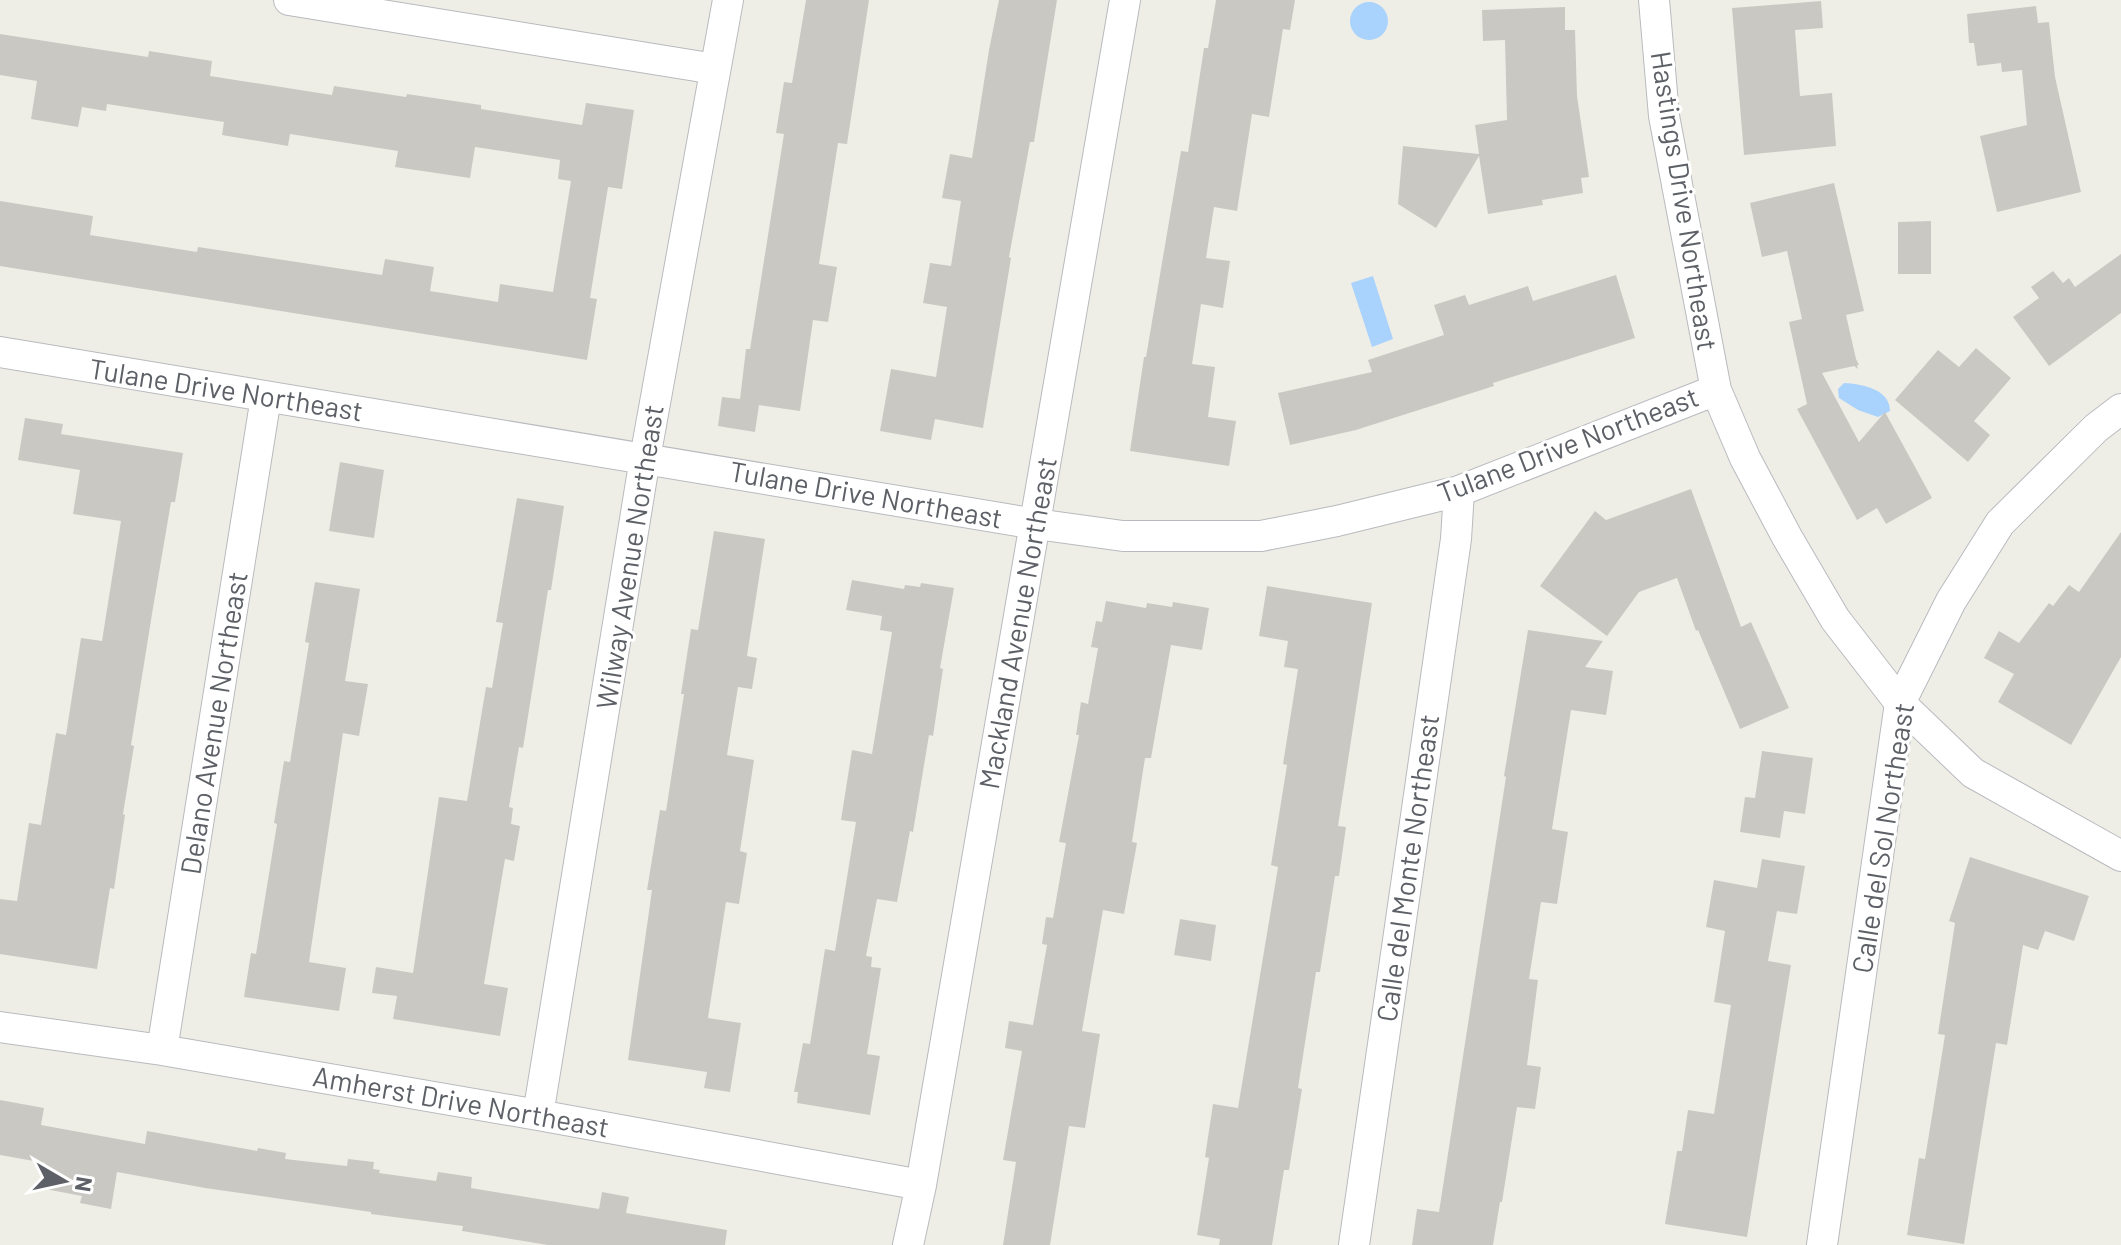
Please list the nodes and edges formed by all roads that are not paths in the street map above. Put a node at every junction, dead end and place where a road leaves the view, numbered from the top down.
1 (289, 0) edge
2 (728, 0) edge
3 (1125, 0) edge
4 (1654, 0) edge
5 (715, 69) junction
6 (0, 352) edge
7 (1716, 390) junction
8 (266, 397) junction
9 (2121, 409) edge
10 (645, 458) junction
11 (1459, 491) junction
12 (1036, 524) junction
13 (1900, 703) junction
14 (2121, 856) edge
15 (0, 1027) edge
16 (162, 1050) junction
17 (538, 1115) junction
18 (921, 1185) junction
19 (908, 1245) edge
20 (1354, 1245) edge
21 (1822, 1245) edge

1 - 5 street
2 - 5 street, Wilway Avenue Northeast
3 - 12 street, Mackland Avenue Northeast
4 - 7 street, Hastings Drive Northeast
5 - 10 street, Wilway Avenue Northeast
6 - 8 street, Tulane Drive Northeast
7 - 11 street, Tulane Drive Northeast
7 - 13 street, Hastings Drive Northeast
8 - 10 street, Tulane Drive Northeast
8 - 16 street, Delano Avenue Northeast
9 - 13 street, Calle del Sol Northeast
10 - 12 street, Tulane Drive Northeast
10 - 17 street, Wilway Avenue Northeast
11 - 12 street, Tulane Drive Northeast
11 - 20 street, Calle del Monte Northeast
12 - 18 street, Mackland Avenue Northeast
13 - 14 street, Hastings Drive Northeast
13 - 21 street, Calle del Sol Northeast
15 - 16 street, Amherst Drive Northeast
16 - 17 street, Amherst Drive Northeast
17 - 18 street, Amherst Drive Northeast
18 - 19 street, Mackland Avenue Northeast

